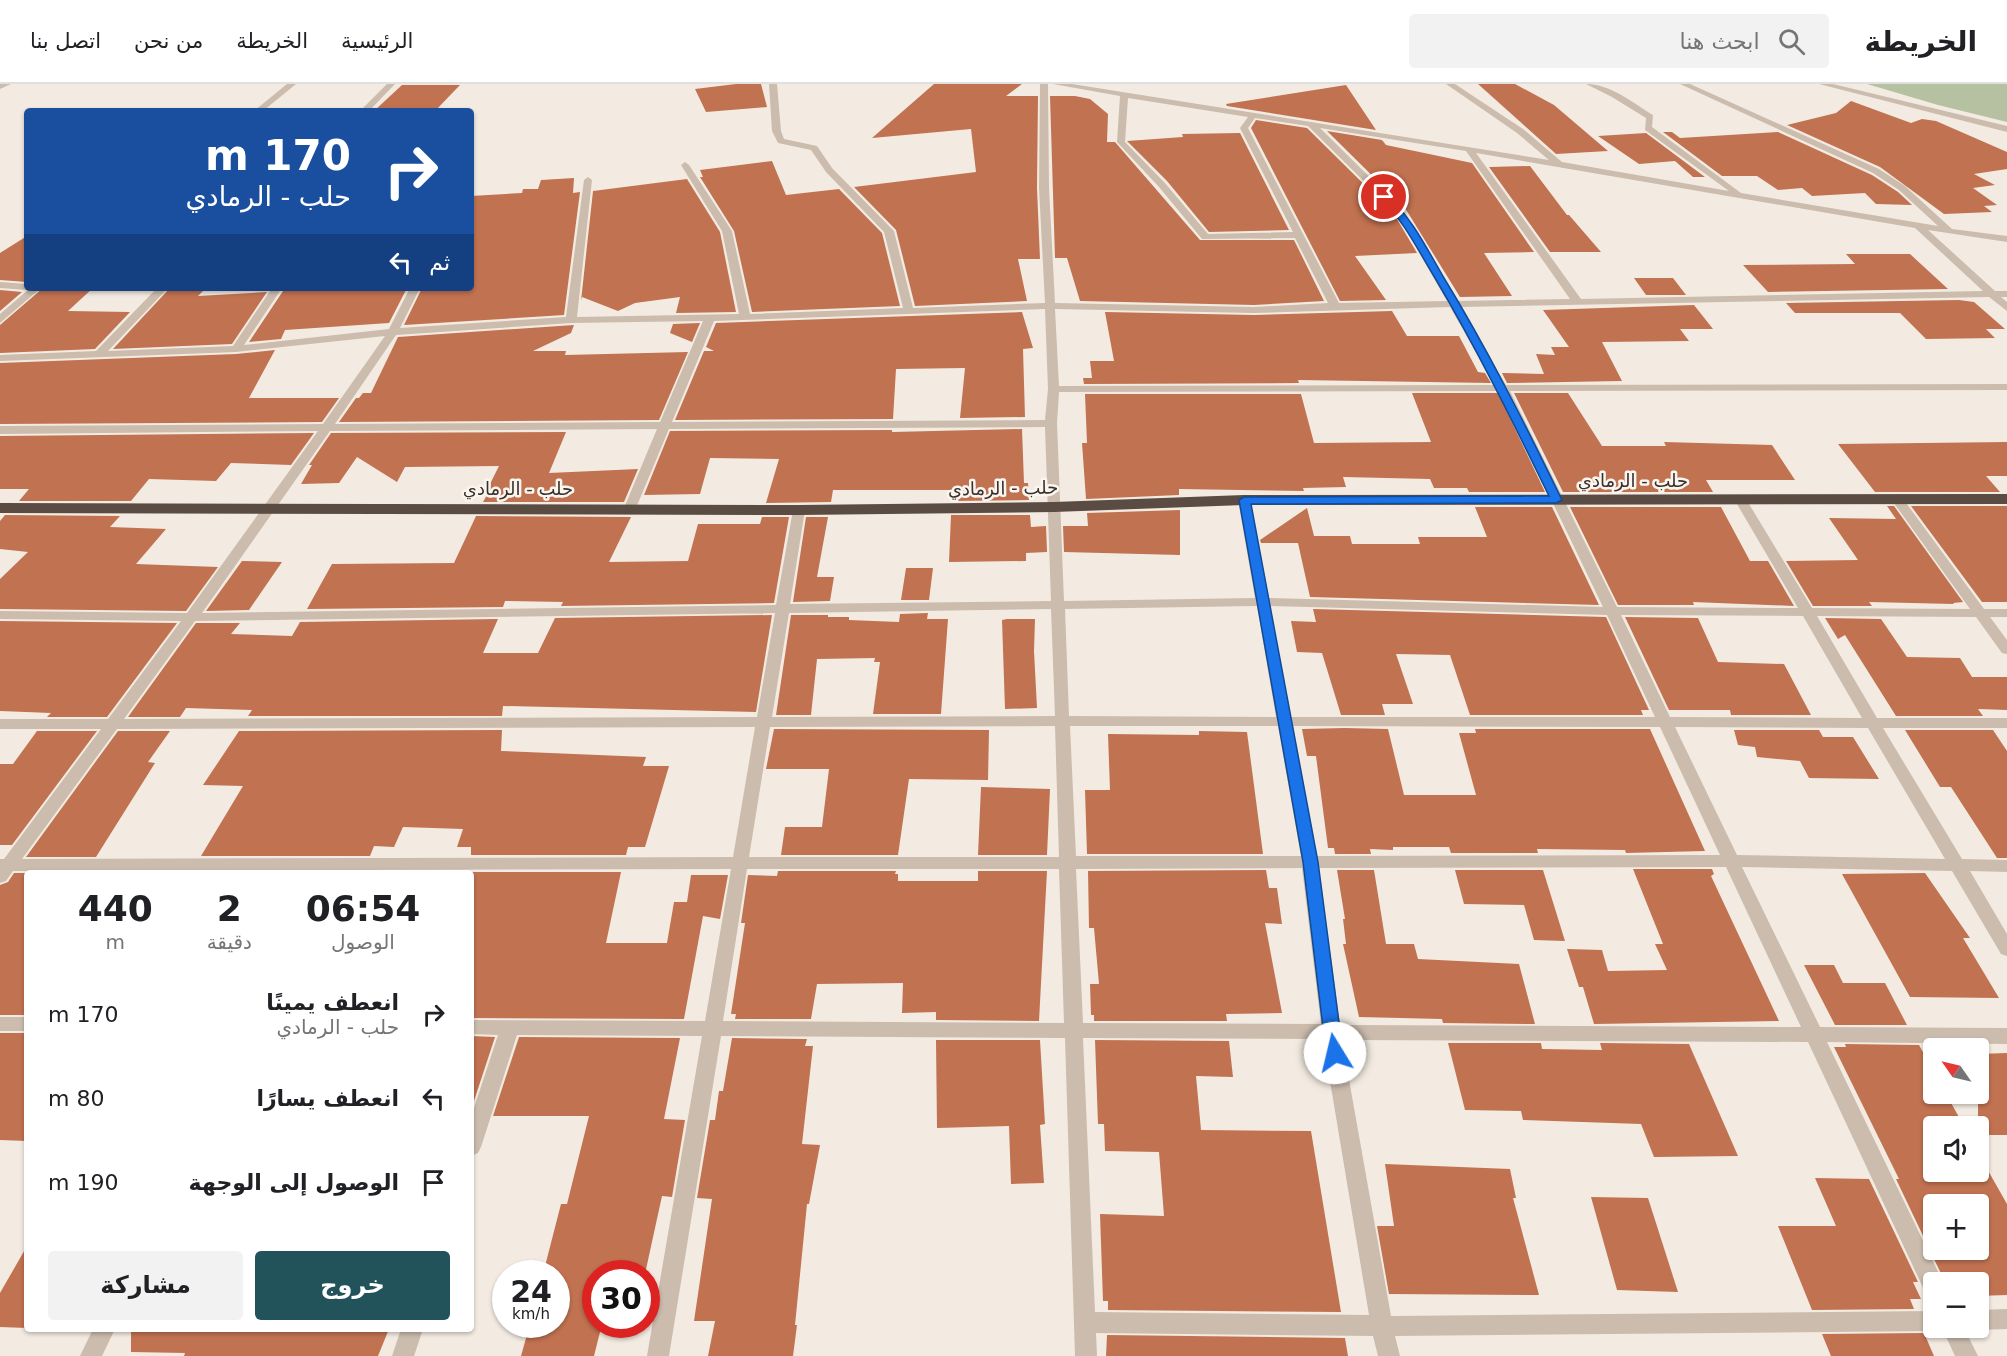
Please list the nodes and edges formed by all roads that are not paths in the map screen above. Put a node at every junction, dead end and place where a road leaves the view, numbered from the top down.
1 (7, 84) edge
2 (292, 84) edge
3 (391, 84) edge
4 (773, 84) edge
5 (1044, 84) edge
6 (1057, 84) edge
7 (1450, 84) edge
8 (1590, 84) edge
9 (1684, 84) edge
10 (1822, 84) edge
11 (0, 87) edge
12 (1124, 95) junction
13 (262, 108) edge
14 (367, 108) edge
15 (1253, 115) junction
16 (1311, 124) junction
17 (2007, 129) edge
18 (1469, 149) junction
19 (685, 165) dead end
20 (1560, 165) junction
21 (588, 180) dead end
22 (1740, 194) junction
23 (1917, 225) junction
24 (1949, 231) junction
25 (1298, 235) junction
26 (2007, 239) edge
27 (0, 285) edge
28 (24, 287) edge
29 (33, 291) edge
30 (160, 291) edge
31 (275, 291) edge
32 (414, 291) edge
33 (2007, 294) edge
34 (1993, 295) junction
35 (1578, 302) junction
36 (1456, 305) junction
37 (1048, 306) junction
38 (1335, 306) junction
39 (2007, 308) edge
40 (909, 311) junction
41 (710, 317) junction
42 (745, 317) junction
43 (0, 320) edge
44 (571, 320) junction
45 (393, 332) junction
46 (236, 349) junction
47 (98, 355) junction
48 (0, 358) edge
49 (2007, 387) edge
50 (1054, 389) junction
51 (1503, 389) junction
52 (1051, 423) junction
53 (666, 424) junction
54 (328, 426) junction
55 (0, 430) edge
56 (1740, 499) junction
57 (1897, 499) junction
58 (2007, 499) edge
59 (1244, 500) junction
60 (1556, 500) junction
61 (272, 507) junction
62 (1054, 507) junction
63 (0, 508) edge
64 (630, 508) junction
65 (799, 510) junction
66 (1263, 602) junction
67 (1057, 604) junction
68 (781, 608) junction
69 (1612, 611) junction
70 (1807, 611) junction
71 (1981, 613) junction
72 (2007, 613) edge
73 (0, 615) edge
74 (189, 617) junction
75 (2007, 650) edge
76 (763, 721) junction
77 (1062, 721) junction
78 (1285, 721) junction
79 (1664, 722) junction
80 (112, 723) junction
81 (1873, 723) junction
82 (2007, 723) edge
83 (0, 724) edge
84 (1731, 861) junction
85 (1068, 862) junction
86 (1310, 862) junction
87 (739, 863) junction
88 (1957, 865) junction
89 (2007, 866) edge
90 (3, 869) edge
91 (2007, 949) edge
92 (0, 1024) edge
93 (24, 1024) edge
94 (474, 1027) edge
95 (510, 1027) junction
96 (712, 1028) junction
97 (1331, 1030) junction
98 (1074, 1031) junction
99 (1815, 1035) junction
100 (2007, 1036) edge
101 (474, 1138) edge
102 (1927, 1272) edge
103 (2007, 1319) edge
104 (1989, 1320) edge
105 (1923, 1321) edge
106 (1084, 1322) junction
107 (1382, 1326) junction
108 (103, 1332) edge
109 (411, 1332) edge
110 (1958, 1338) edge
111 (91, 1356) edge
112 (403, 1356) edge
113 (658, 1356) edge
114 (1086, 1356) edge
115 (1389, 1356) edge
116 (1967, 1356) edge

1 - 11 street
2 - 13 street
3 - 14 street
4 - 40 street
5 - 37 street
6 - 12 street
7 - 20 street
8 - 22 street
9 - 24 street
10 - 17 street
12 - 15 street
12 - 25 street
15 - 16 street
15 - 25 street
16 - 18 street
16 - 36 street
18 - 20 street
18 - 35 street
19 - 42 street
20 - 22 street
21 - 44 street
22 - 23 street
23 - 24 street
23 - 34 street
24 - 26 street
25 - 38 street
27 - 28 street
29 - 43 street
30 - 47 street
31 - 46 street
32 - 45 street
33 - 34 street
34 - 35 street
34 - 39 street
35 - 36 street
36 - 38 street
36 - 51 street
37 - 38 street
37 - 40 street
37 - 50 street
40 - 42 street
41 - 42 street
41 - 44 street
41 - 53 street
44 - 45 street
45 - 46 street
45 - 54 street
46 - 47 street
47 - 48 street
49 - 51 street
50 - 51 street
50 - 52 street
51 - 60 street
52 - 53 street
52 - 62 street
53 - 54 street
53 - 64 street
54 - 55 street
54 - 61 street
56 - 57 highway, حلب - الرمادي
56 - 60 highway, حلب - الرمادي
56 - 70 street
57 - 58 highway, حلب - الرمادي
57 - 71 street
59 - 60 highway, حلب - الرمادي
59 - 62 highway, حلب - الرمادي
59 - 66 street
60 - 69 street
61 - 63 highway, حلب - الرمادي
61 - 64 highway, حلب - الرمادي
61 - 74 street
62 - 65 highway, حلب - الرمادي
62 - 67 street
64 - 65 highway, حلب - الرمادي
65 - 68 street
66 - 67 street
66 - 69 street
66 - 78 street
67 - 68 street
67 - 77 street
68 - 74 street
68 - 76 street
69 - 70 street
69 - 79 street
70 - 71 street
70 - 81 street
71 - 72 street
71 - 75 street
73 - 74 street
74 - 80 street
76 - 77 street
76 - 80 street
76 - 87 street
77 - 78 street
77 - 85 street
78 - 79 street
78 - 86 street
79 - 81 street
79 - 84 street
80 - 83 street
80 - 90 street
81 - 82 street
81 - 88 street
84 - 86 street
84 - 88 street
84 - 99 street
85 - 86 street
85 - 87 street
85 - 98 street
86 - 97 street
87 - 90 street
87 - 96 street
88 - 89 street
88 - 91 street
92 - 93 street
94 - 95 street
95 - 96 street
95 - 101 street
96 - 98 street
96 - 113 street
97 - 98 street
97 - 99 street
97 - 107 street
98 - 106 street
99 - 100 street
99 - 102 street
103 - 104 street
105 - 107 street
106 - 107 street
106 - 114 street
107 - 115 street
108 - 111 street
109 - 112 street
110 - 116 street

